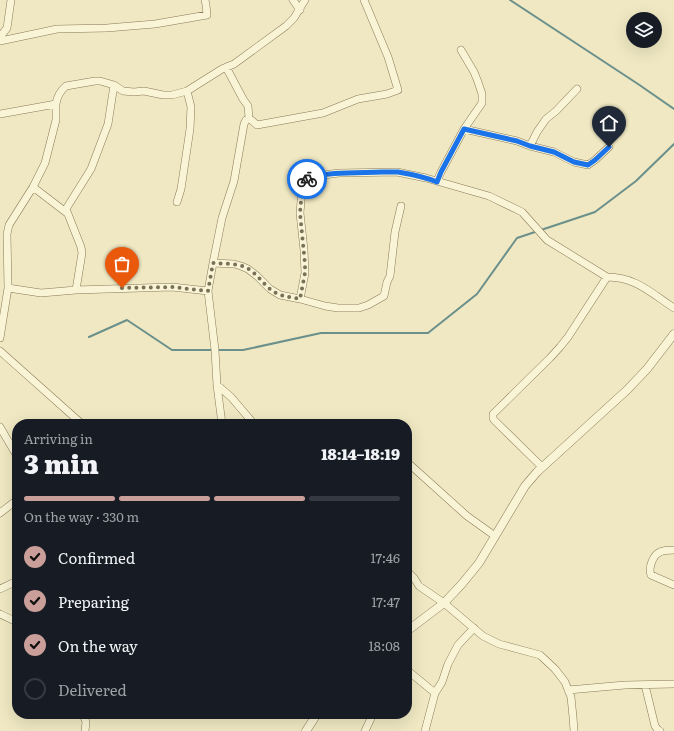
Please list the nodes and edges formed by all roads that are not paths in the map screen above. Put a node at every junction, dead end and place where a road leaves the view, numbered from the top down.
1 (11, 0) edge
2 (205, 0) edge
3 (293, 0) edge
4 (305, 0) edge
5 (364, 0) edge
6 (300, 10) junction
7 (0, 38) edge
8 (0, 41) edge
9 (461, 50) dead end
10 (226, 67) junction
11 (114, 85) junction
12 (577, 89) dead end
13 (187, 91) junction
14 (56, 104) junction
15 (0, 114) edge
16 (248, 118) junction
17 (464, 129) junction
18 (530, 146) junction
19 (609, 147) dead end
20 (437, 182) junction
21 (33, 187) junction
22 (177, 202) dead end
23 (401, 206) dead end
24 (67, 213) junction
25 (213, 263) junction
26 (607, 276) junction
27 (8, 288) junction
28 (76, 290) junction
29 (208, 291) junction
30 (300, 299) junction
31 (674, 308) edge
32 (674, 334) edge
33 (0, 338) edge
34 (0, 351) edge
35 (217, 385) junction
36 (76, 419) edge
37 (221, 419) edge
38 (250, 419) edge
39 (0, 427) edge
40 (12, 447) edge
41 (412, 466) edge
42 (542, 467) junction
43 (12, 504) edge
44 (0, 513) edge
45 (495, 536) junction
46 (674, 550) edge
47 (412, 576) edge
48 (12, 583) edge
49 (674, 585) edge
50 (0, 589) edge
51 (444, 603) junction
52 (0, 614) edge
53 (12, 620) edge
54 (412, 627) edge
55 (474, 628) junction
56 (412, 674) edge
57 (674, 684) edge
58 (646, 685) junction
59 (568, 690) junction
60 (435, 693) junction
61 (85, 719) edge
62 (313, 719) edge
63 (371, 719) edge
64 (85, 731) edge
65 (306, 731) edge
66 (365, 731) edge
67 (425, 731) edge
68 (574, 731) edge
69 (660, 731) edge

1 - 7 street
2 - 8 street
3 - 6 street
4 - 6 street
5 - 16 street
6 - 10 street
9 - 17 street
10 - 13 street
10 - 16 street
11 - 13 street
11 - 14 street
11 - 24 street
12 - 18 street
13 - 22 street
14 - 15 street
14 - 21 street
16 - 25 street
17 - 18 street
17 - 20 street
18 - 19 street
20 - 26 street
20 - 30 street
21 - 24 street
21 - 27 street
23 - 30 street
24 - 28 street
25 - 29 street
25 - 30 street
26 - 31 street
26 - 42 street
27 - 28 street
27 - 33 street
28 - 29 street
29 - 35 street
32 - 42 street
34 - 36 street
35 - 37 street
35 - 38 street
39 - 40 street
41 - 45 street
42 - 45 street
43 - 44 street
45 - 51 street
46 - 49 street
47 - 51 street
48 - 50 street
51 - 54 street
51 - 55 street
52 - 53 street
55 - 59 street
55 - 60 street
56 - 60 street
57 - 58 street
58 - 59 street
58 - 69 street
59 - 68 street
60 - 67 street
61 - 64 street
62 - 65 street
63 - 66 street

